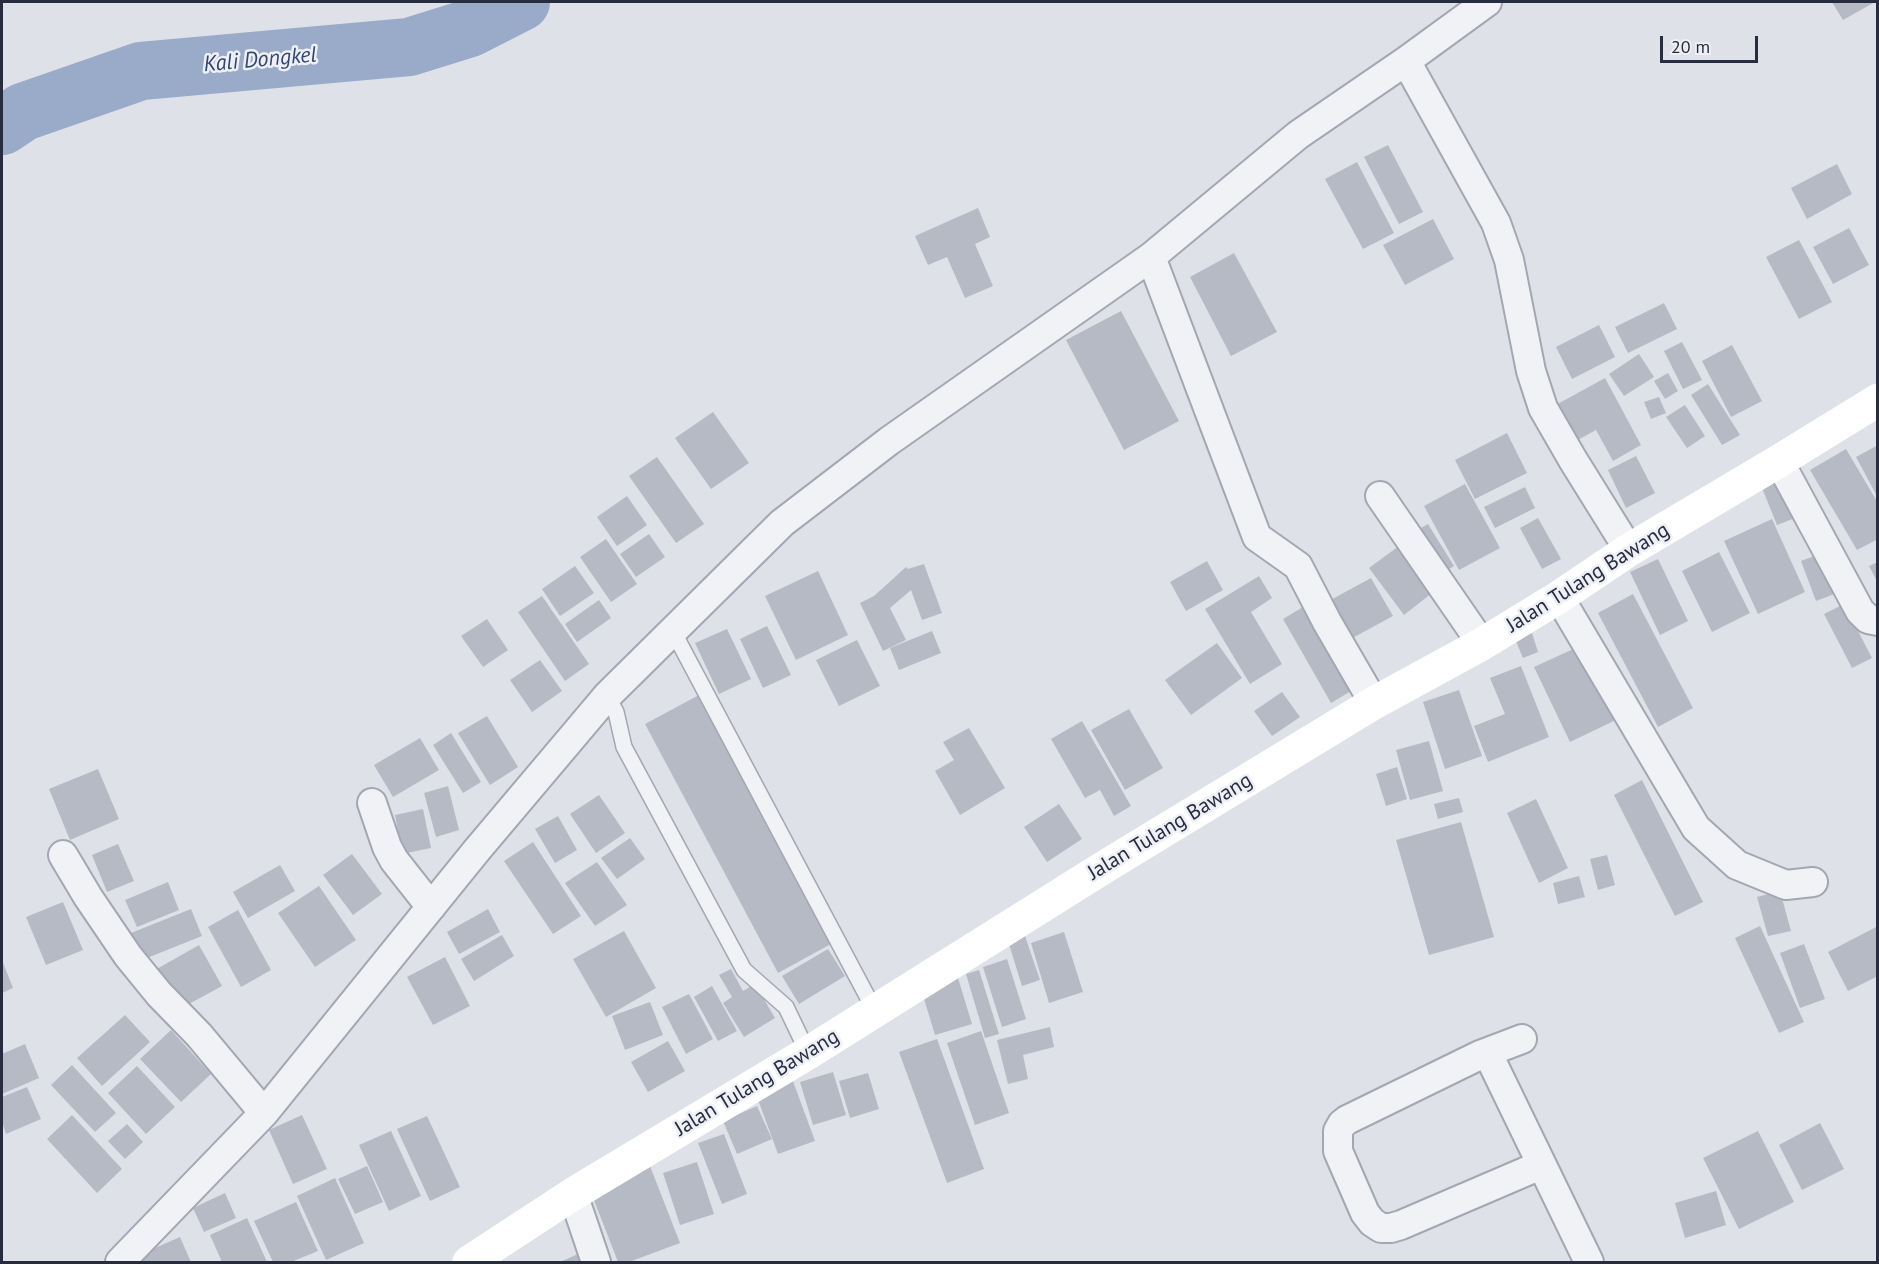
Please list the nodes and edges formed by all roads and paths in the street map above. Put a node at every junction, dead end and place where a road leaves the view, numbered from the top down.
1 (1487, 2) edge
2 (1406, 61) junction
3 (1151, 258) junction
4 (1878, 400) edge
5 (1779, 461) junction
6 (1380, 496) dead end
7 (1629, 550) junction
8 (1559, 597) junction
9 (1878, 621) edge
10 (673, 631) junction
11 (1482, 644) junction
12 (607, 696) junction
13 (1374, 702) junction
14 (372, 803) dead end
15 (63, 855) dead end
16 (1813, 882) dead end
17 (431, 907) junction
18 (875, 1011) junction
19 (1522, 1039) dead end
20 (808, 1053) junction
21 (1480, 1055) junction
22 (264, 1113) junction
23 (1541, 1165) junction
24 (573, 1194) junction
25 (120, 1263) edge
26 (469, 1263) edge
27 (597, 1263) edge
28 (1589, 1263) edge

1 - 2 street
2 - 3 street
2 - 7 street
3 - 10 street
3 - 13 street
4 - 5 street, Jalan Tulang Bawang
5 - 7 street, Jalan Tulang Bawang
5 - 9 street
6 - 11 street
7 - 8 street, Jalan Tulang Bawang
8 - 11 street, Jalan Tulang Bawang
8 - 16 street
10 - 12 street
10 - 18 lane
11 - 13 street, Jalan Tulang Bawang
12 - 17 street
12 - 20 lane
13 - 18 street, Jalan Tulang Bawang
14 - 17 street
15 - 22 street
17 - 22 street
18 - 20 street, Jalan Tulang Bawang
19 - 21 street
20 - 24 street, Jalan Tulang Bawang
21 - 23 street
21 - 23 street
22 - 25 street
23 - 28 street
24 - 26 street, Jalan Tulang Bawang
24 - 27 street

